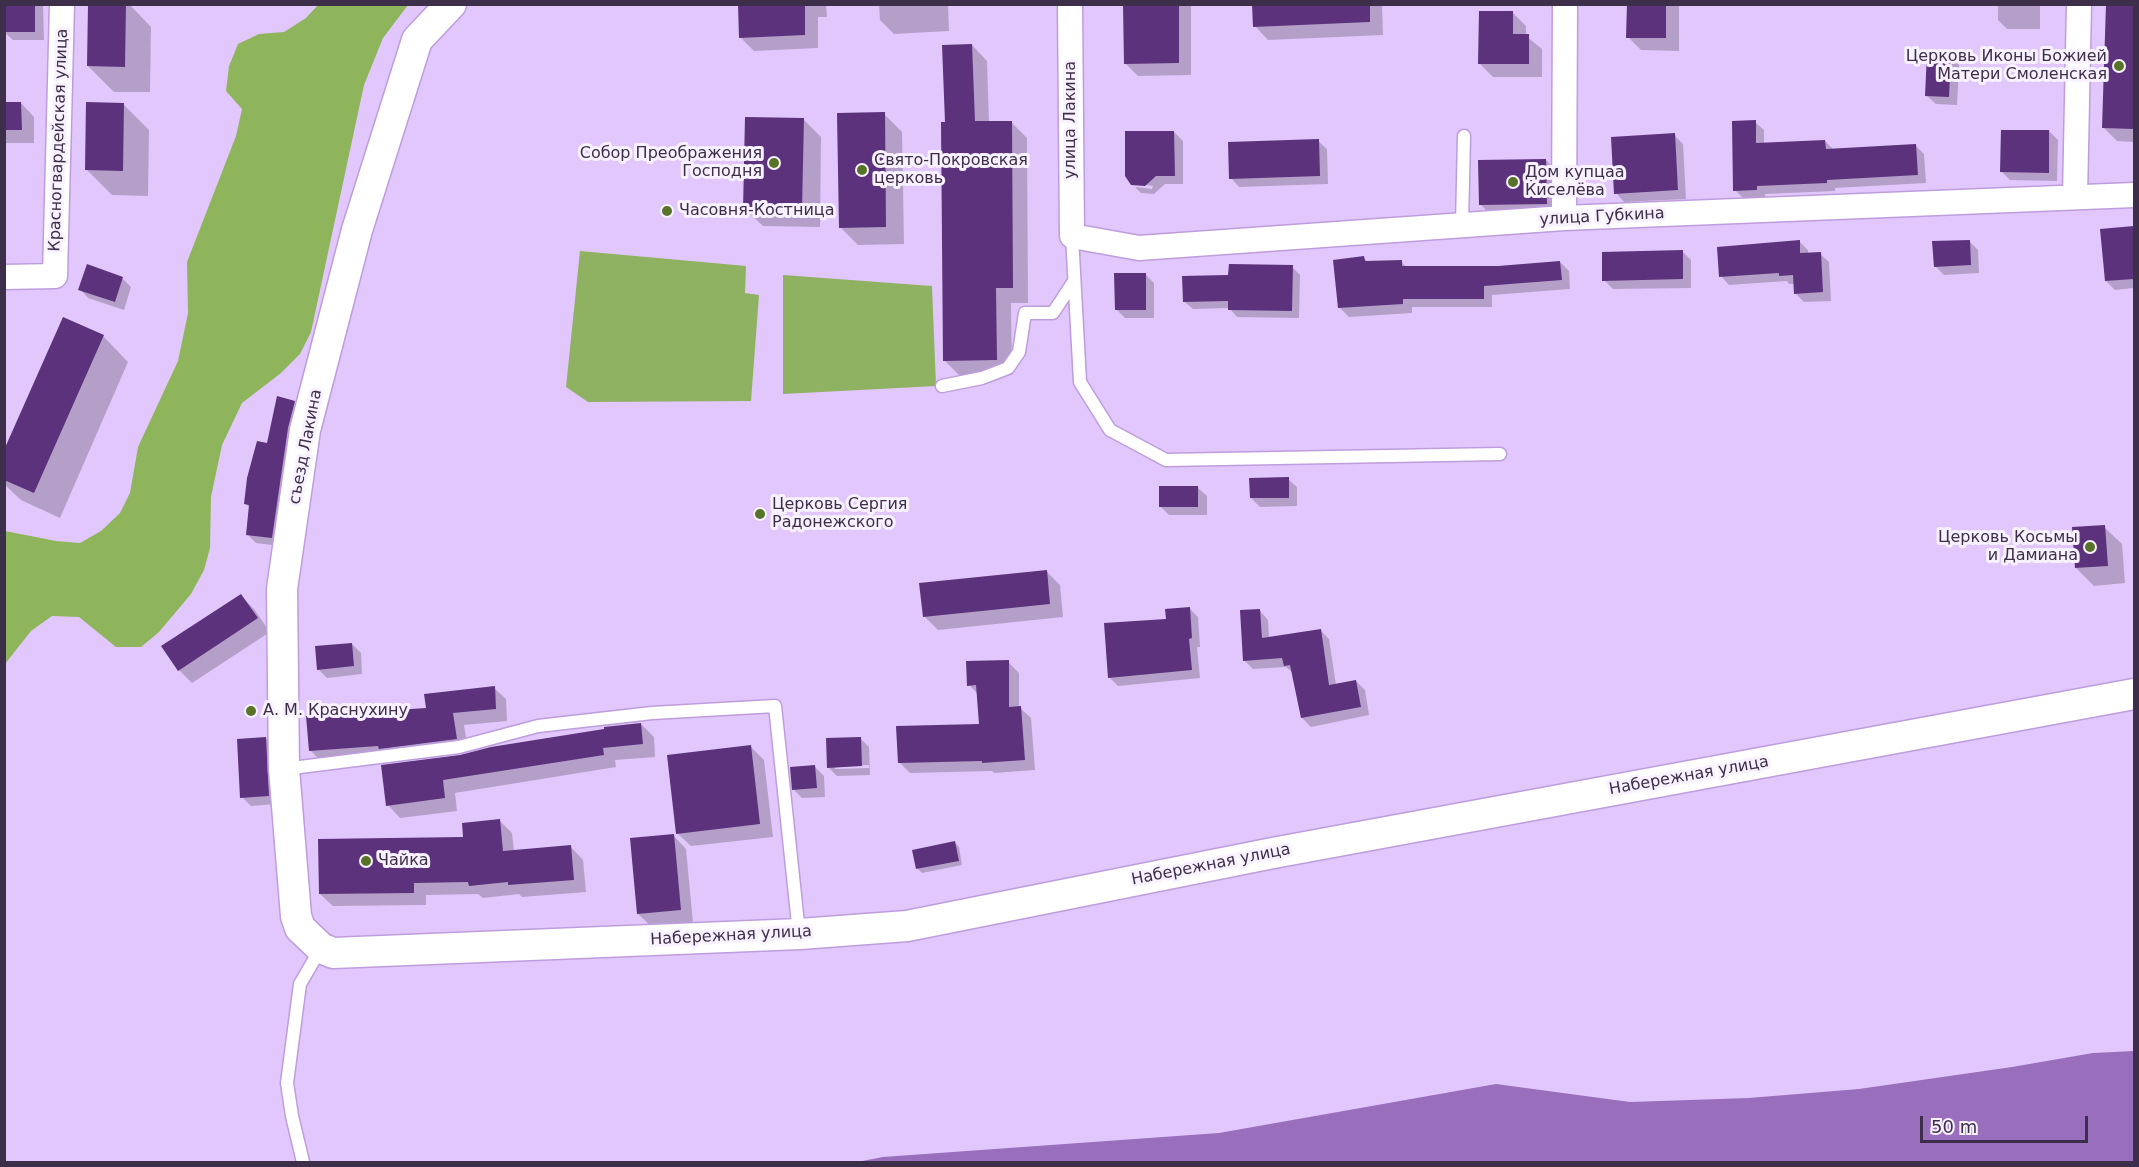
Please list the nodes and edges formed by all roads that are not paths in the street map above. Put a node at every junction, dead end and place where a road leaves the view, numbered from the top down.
1 (63, 4) edge
2 (451, 4) edge
3 (1070, 4) edge
4 (1565, 4) edge
5 (2079, 4) edge
6 (1464, 136) dead end
7 (2134, 195) edge
8 (2075, 197) junction
9 (1564, 218) junction
10 (1462, 225) junction
11 (1072, 236) junction
12 (4, 277) edge
13 (1074, 281) junction
14 (942, 386) dead end
15 (1500, 453) dead end
16 (2134, 694) edge
17 (284, 769) junction
18 (800, 934) junction
19 (321, 948) junction
20 (303, 1162) edge

1 - 12 street, Красногвардейская улица
2 - 17 street, съезд Лакина
3 - 11 street, улица Лакина
4 - 9 street
5 - 8 street
6 - 10 lane
7 - 8 street, улица Губкина
8 - 9 street, улица Губкина
9 - 10 street, улица Губкина
10 - 11 street, улица Губкина
11 - 13 lane
13 - 14 lane
13 - 15 lane
16 - 18 street, Набережная улица
17 - 18 lane
17 - 19 street, съезд Лакина
18 - 19 street, Набережная улица
19 - 20 lane

